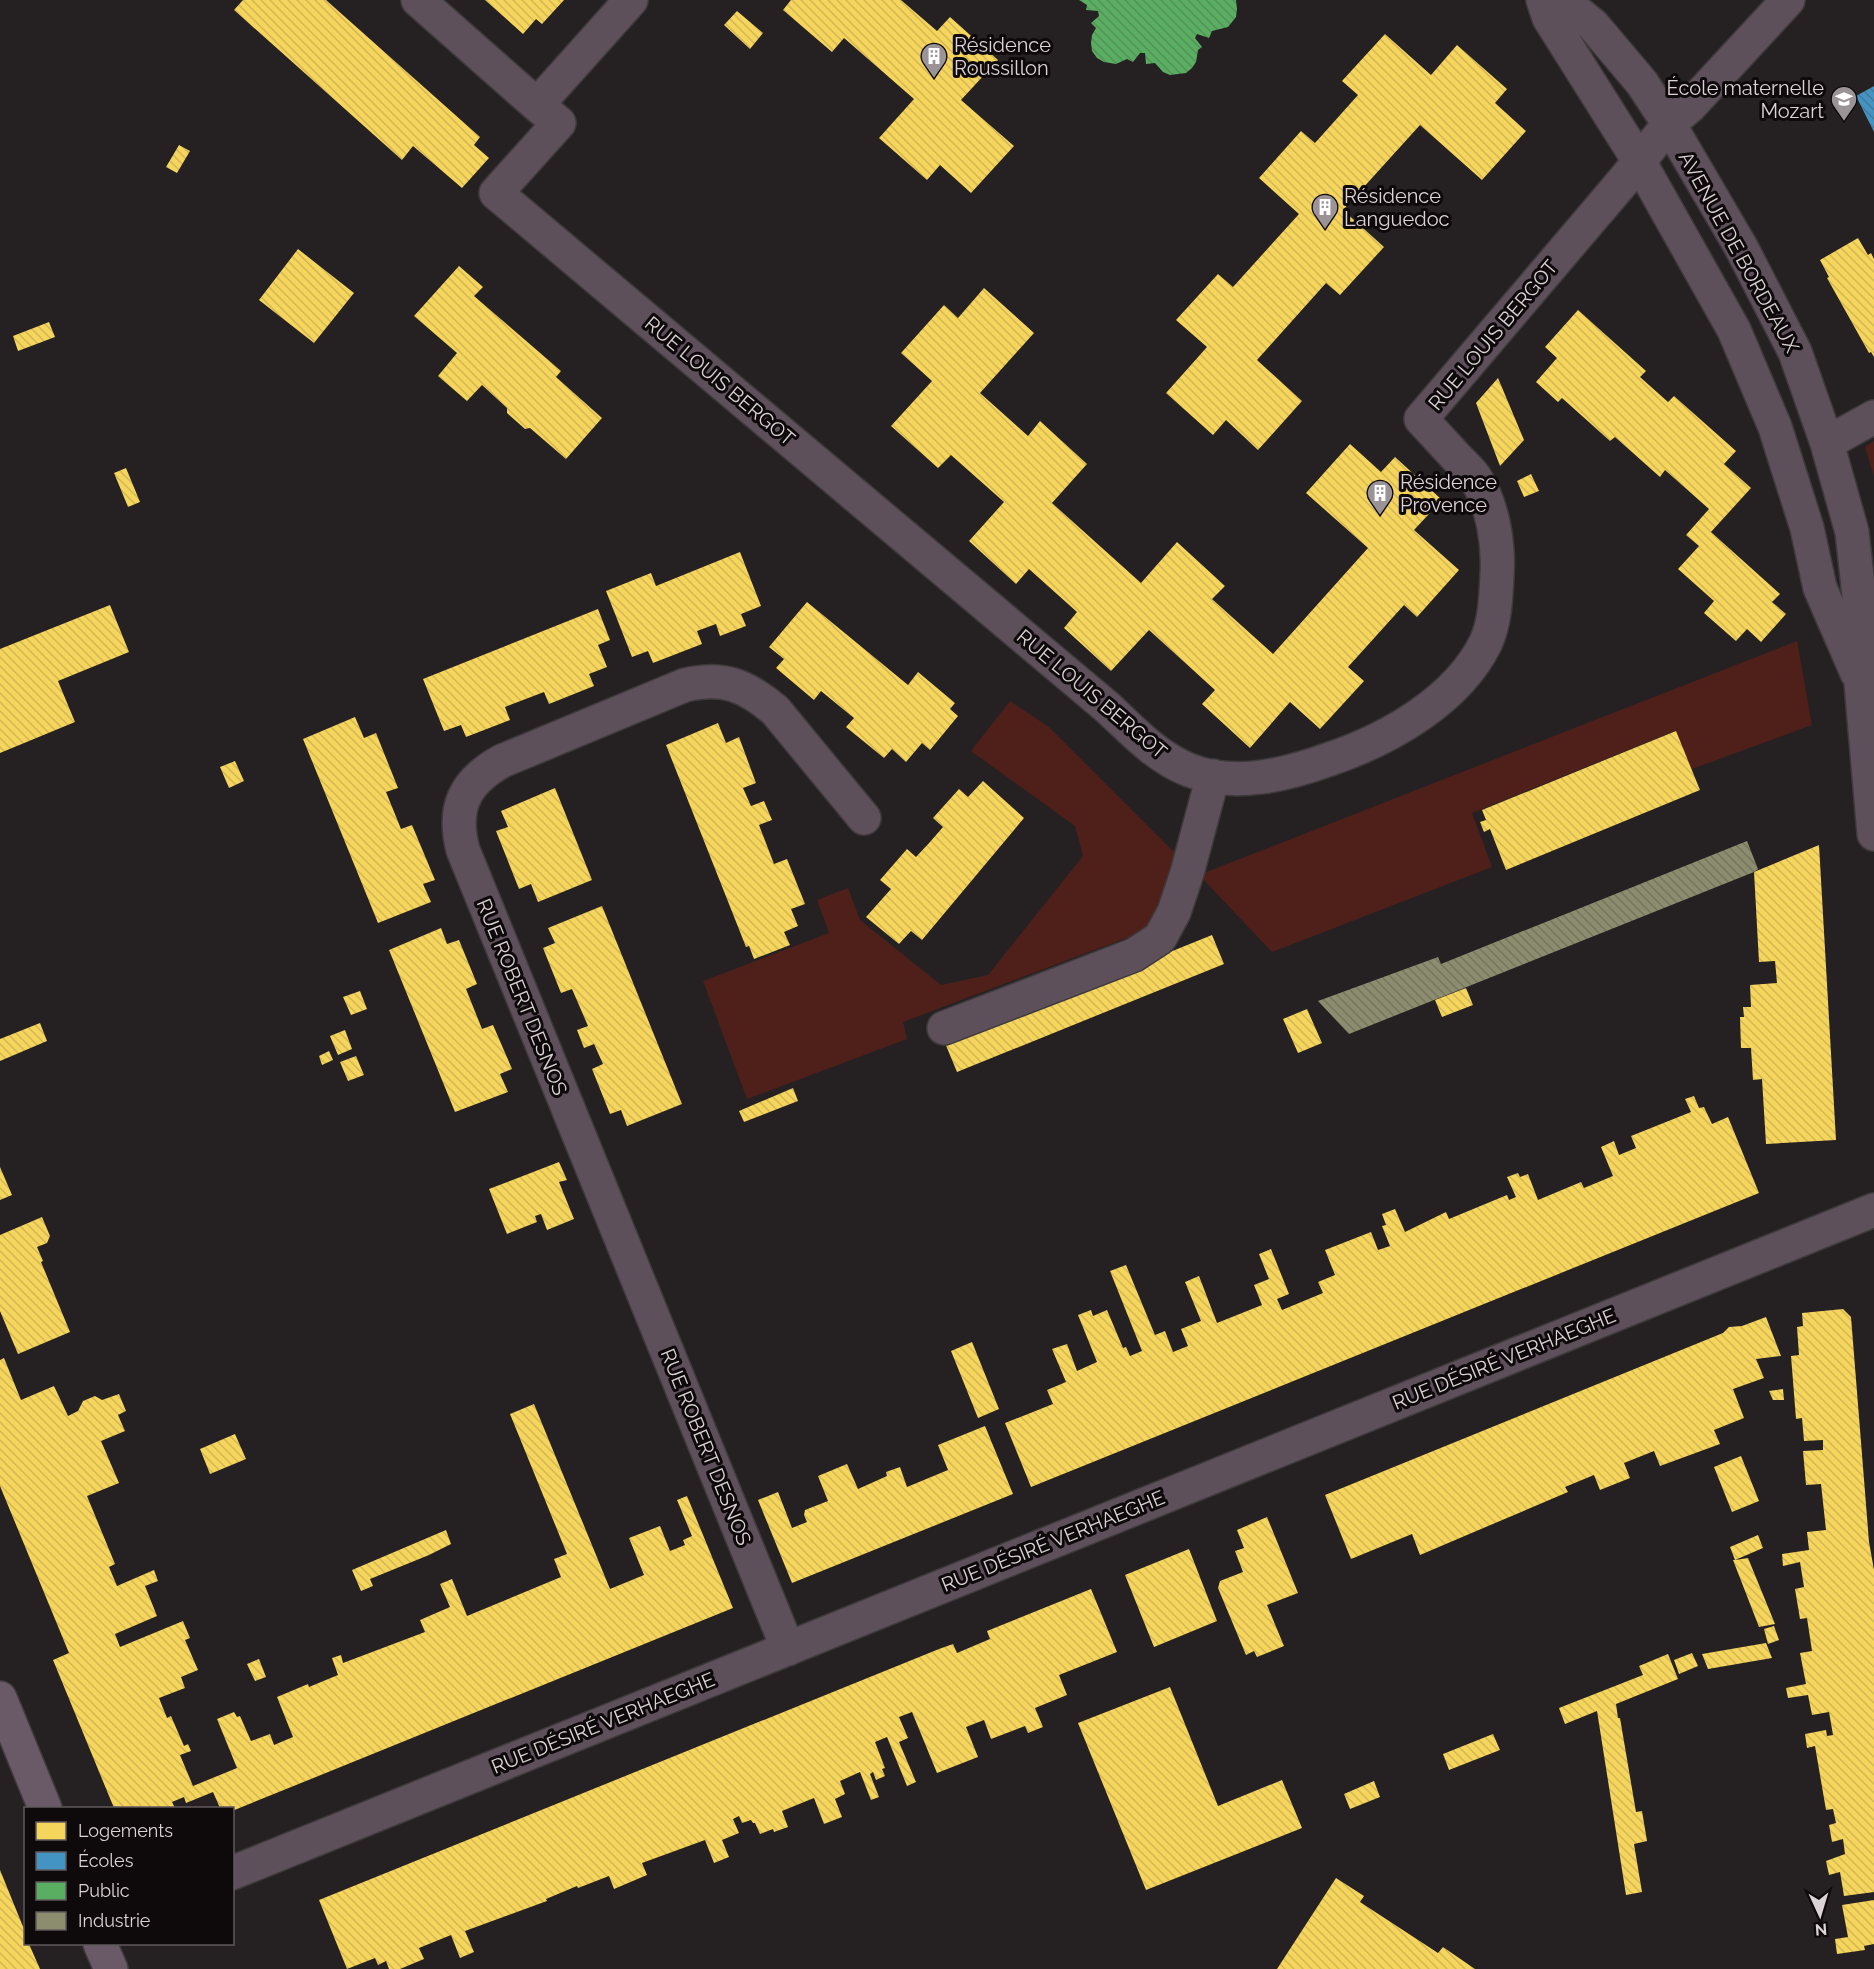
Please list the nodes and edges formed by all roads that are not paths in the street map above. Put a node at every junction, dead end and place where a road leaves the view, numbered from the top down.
1 (418, 0) edge
2 (631, 0) edge
3 (1544, 0) edge
4 (1562, 0) edge
5 (1788, 0) edge
6 (537, 105) junction
7 (1669, 124) junction
8 (1639, 161) junction
9 (1874, 417) edge
10 (1827, 443) junction
11 (1861, 682) junction
12 (1870, 732) edge
13 (1213, 776) junction
14 (864, 818) dead end
15 (1874, 834) edge
16 (944, 1028) dead end
17 (1874, 1210) edge
18 (788, 1649) junction
19 (0, 1698) edge
20 (44, 1807) edge
21 (234, 1872) edge
22 (100, 1945) edge
23 (111, 1969) edge

1 - 6 street
2 - 6 street
3 - 8 street, AVENUE DE BORDEAUX
4 - 7 street, AVENUE DE BORDEAUX
5 - 7 street, RUE LOUIS BERGOT
6 - 13 street, RUE LOUIS BERGOT
7 - 8 street, RUE LOUIS BERGOT
7 - 10 street, AVENUE DE BORDEAUX
8 - 11 street, AVENUE DE BORDEAUX
8 - 13 street, RUE LOUIS BERGOT
9 - 10 street
10 - 11 street, AVENUE DE BORDEAUX
11 - 12 street, AVENUE DE BORDEAUX
12 - 15 street, AVENUE DE BORDEAUX
13 - 16 street
14 - 18 street, RUE ROBERT DESNOS
17 - 18 street, RUE DÉSIRÉ VERHAEGHE
18 - 21 street, RUE DÉSIRÉ VERHAEGHE
19 - 20 main road
22 - 23 main road

